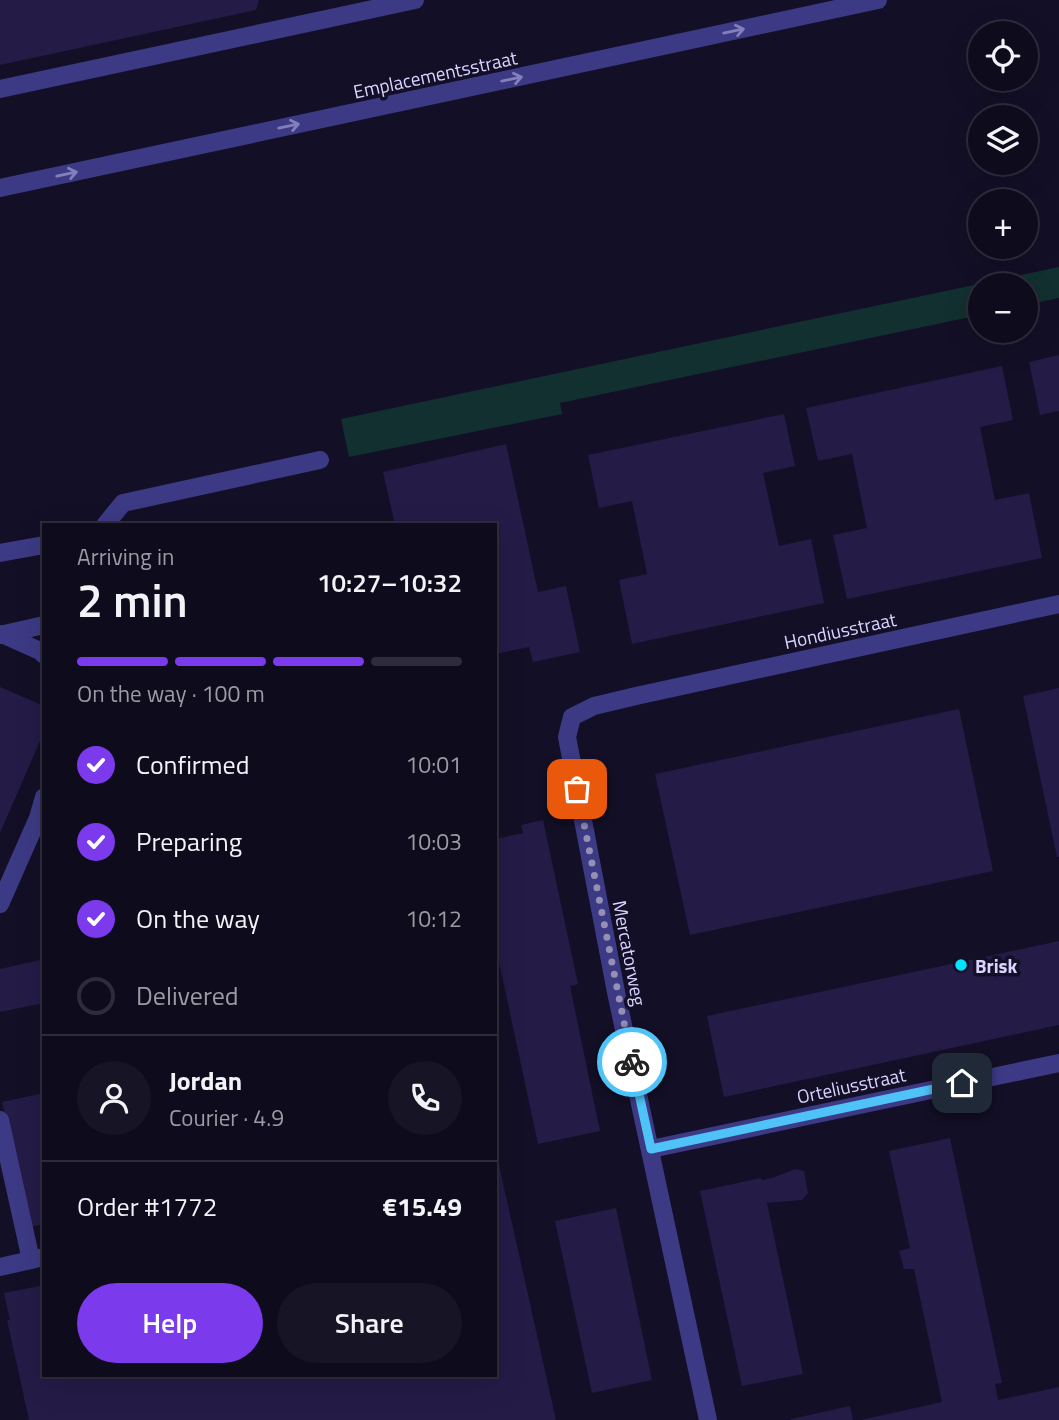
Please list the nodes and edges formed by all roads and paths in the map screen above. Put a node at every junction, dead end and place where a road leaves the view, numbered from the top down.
1 (415, 0) edge
2 (878, 0) edge
3 (0, 89) edge
4 (0, 188) edge
5 (320, 460) dead end
6 (107, 523) edge
7 (42, 545) edge
8 (0, 553) edge
9 (1059, 604) edge
10 (42, 625) edge
11 (1, 634) edge
12 (42, 653) edge
13 (630, 697) joint
14 (42, 804) edge
15 (0, 904) edge
16 (1059, 1063) edge
17 (0, 1120) edge
18 (651, 1149) junction
19 (32, 1260) edge
20 (0, 1267) edge
21 (708, 1420) edge

1 - 3 street
4 -> 2 street, Emplacementsstraat
5 - 6 street
7 - 8 street
9 - 13 street, Hondiusstraat
10 - 11 street
11 - 12 street
13 - 18 street, Mercatorweg
14 - 15 street
16 - 18 street, Orteliusstraat
17 - 19 street
18 - 21 street, Mercatorweg
19 - 20 street

